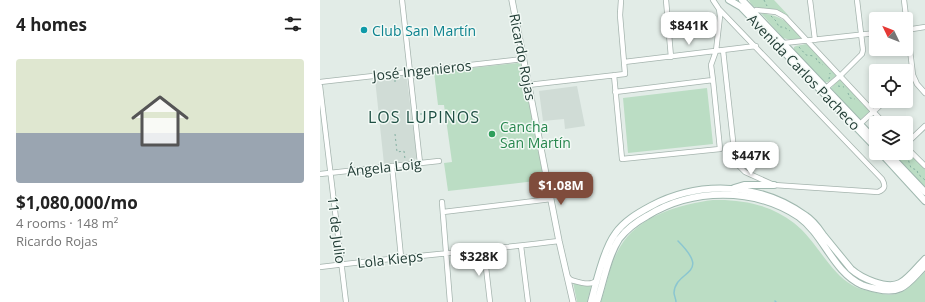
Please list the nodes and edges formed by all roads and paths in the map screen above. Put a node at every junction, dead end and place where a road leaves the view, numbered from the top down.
1 (402, 0) edge
2 (512, 0) edge
3 (620, 0) edge
4 (666, 0) edge
5 (714, 0) edge
6 (729, 0) edge
7 (742, 0) edge
8 (764, 0) edge
9 (810, 0) edge
10 (857, 0) edge
11 (904, 0) edge
12 (748, 3) edge
13 (720, 9) junction
14 (768, 11) junction
15 (754, 12) junction
16 (905, 12) edge
17 (925, 27) edge
18 (913, 29) edge
19 (792, 32) dead end
20 (869, 34) edge
21 (861, 35) junction
22 (815, 40) junction
23 (807, 41) junction
24 (796, 42) junction
25 (784, 43) junction
26 (756, 46) junction
27 (723, 50) junction
28 (716, 51) junction
29 (671, 56) junction
30 (523, 59) junction
31 (624, 62) junction
32 (826, 67) dead end
33 (828, 69) dead end
34 (410, 72) junction
35 (614, 75) junction
36 (913, 75) edge
37 (840, 76) junction
38 (395, 80) dead end
39 (713, 80) junction
40 (320, 82) edge
41 (834, 82) junction
42 (395, 84) dead end
43 (528, 84) junction
44 (320, 86) edge
45 (826, 88) junction
46 (615, 92) junction
47 (925, 93) edge
48 (857, 99) dead end
49 (877, 108) edge
50 (873, 112) junction
51 (420, 114) dead end
52 (424, 114) dead end
53 (877, 116) edge
54 (860, 124) junction
55 (925, 126) edge
56 (394, 134) dead end
57 (869, 134) edge
58 (913, 138) edge
59 (869, 141) edge
60 (913, 153) edge
61 (405, 158) dead end
62 (887, 160) edge
63 (896, 160) edge
64 (909, 160) edge
65 (439, 161) dead end
66 (420, 163) junction
67 (392, 166) junction
68 (925, 166) edge
69 (330, 173) junction
70 (320, 174) edge
71 (925, 180) edge
72 (774, 185) junction
73 (733, 189) junction
74 (925, 192) edge
75 (551, 199) junction
76 (925, 201) edge
77 (442, 202) dead end
78 (443, 212) junction
79 (559, 241) junction
80 (521, 246) junction
81 (484, 250) junction
82 (446, 253) junction
83 (401, 257) junction
84 (925, 259) edge
85 (341, 265) junction
86 (925, 266) edge
87 (320, 267) edge
88 (568, 276) junction
89 (598, 278) junction
90 (346, 302) edge
91 (450, 302) edge
92 (490, 302) edge
93 (528, 302) edge
94 (573, 302) edge
95 (591, 302) edge
96 (597, 302) edge

1 - 34 street
2 - 30 street, Ricardo Rojas
3 - 31 street
4 - 29 street
5 - 13 street
6 - 59 main road, Avenida Carlos Pacheco
7 - 12 main road, Avenida Carlos Pacheco
8 - 14 path
9 - 22 street
10 - 21 street
11 - 16 street
12 - 15 main road, Avenida Carlos Pacheco
13 - 26 street
13 - 28 street
14 - 15 street
14 - 19 path
14 - 23 street
15 - 25 main road, Avenida Carlos Pacheco
17 - 18 street
20 - 21 street
21 - 22 street
21 - 37 street
22 - 23 street
23 - 24 street
23 - 37 street
24 - 25 street
24 - 32 path
25 - 45 main road, Avenida Carlos Pacheco
26 - 27 street
26 - 72 street
27 - 28 street
27 - 72 street
28 - 29 street
28 - 39 street
29 - 31 street
30 - 34 street, José Ingenieros
30 - 43 street, Ricardo Rojas
31 - 35 street
33 - 41 path
34 - 40 street, José Ingenieros
34 - 66 street
35 - 43 street
35 - 46 street
36 - 47 street
37 - 41 street
37 - 50 street
38 - 42 path
39 - 46 street
39 - 46 street
41 - 45 street
41 - 48 path
43 - 75 street, Ricardo Rojas
44 - 69 street, 11 de Julio
45 - 54 main road, Avenida Carlos Pacheco
49 - 50 street
50 - 53 street
50 - 54 street
51 - 52 path
54 - 57 main road, Avenida Carlos Pacheco
55 - 58 street
56 - 61 path
60 - 68 street
62 - 76 main road
63 - 74 main road
64 - 71 path
65 - 66 street, Ángela Loig
66 - 67 street, Ángela Loig
67 - 69 street, Ángela Loig
67 - 83 street
69 - 70 street, Ángela Loig
69 - 85 street, 11 de Julio
72 - 73 main road
73 - 84 main road
73 - 89 main road
75 - 78 street
75 - 79 street, Ricardo Rojas
77 - 78 street
78 - 82 street
79 - 80 street, Lola Kieps
79 - 88 street, Ricardo Rojas
80 - 81 street, Lola Kieps
80 - 93 street
81 - 82 street, Lola Kieps
81 - 92 street
82 - 83 street, Lola Kieps
82 - 91 street
83 - 85 street, Lola Kieps
85 - 87 street, Lola Kieps
85 - 90 street, 11 de Julio
86 - 96 main road
88 - 89 street
88 - 94 street, Ricardo Rojas
89 - 95 main road

